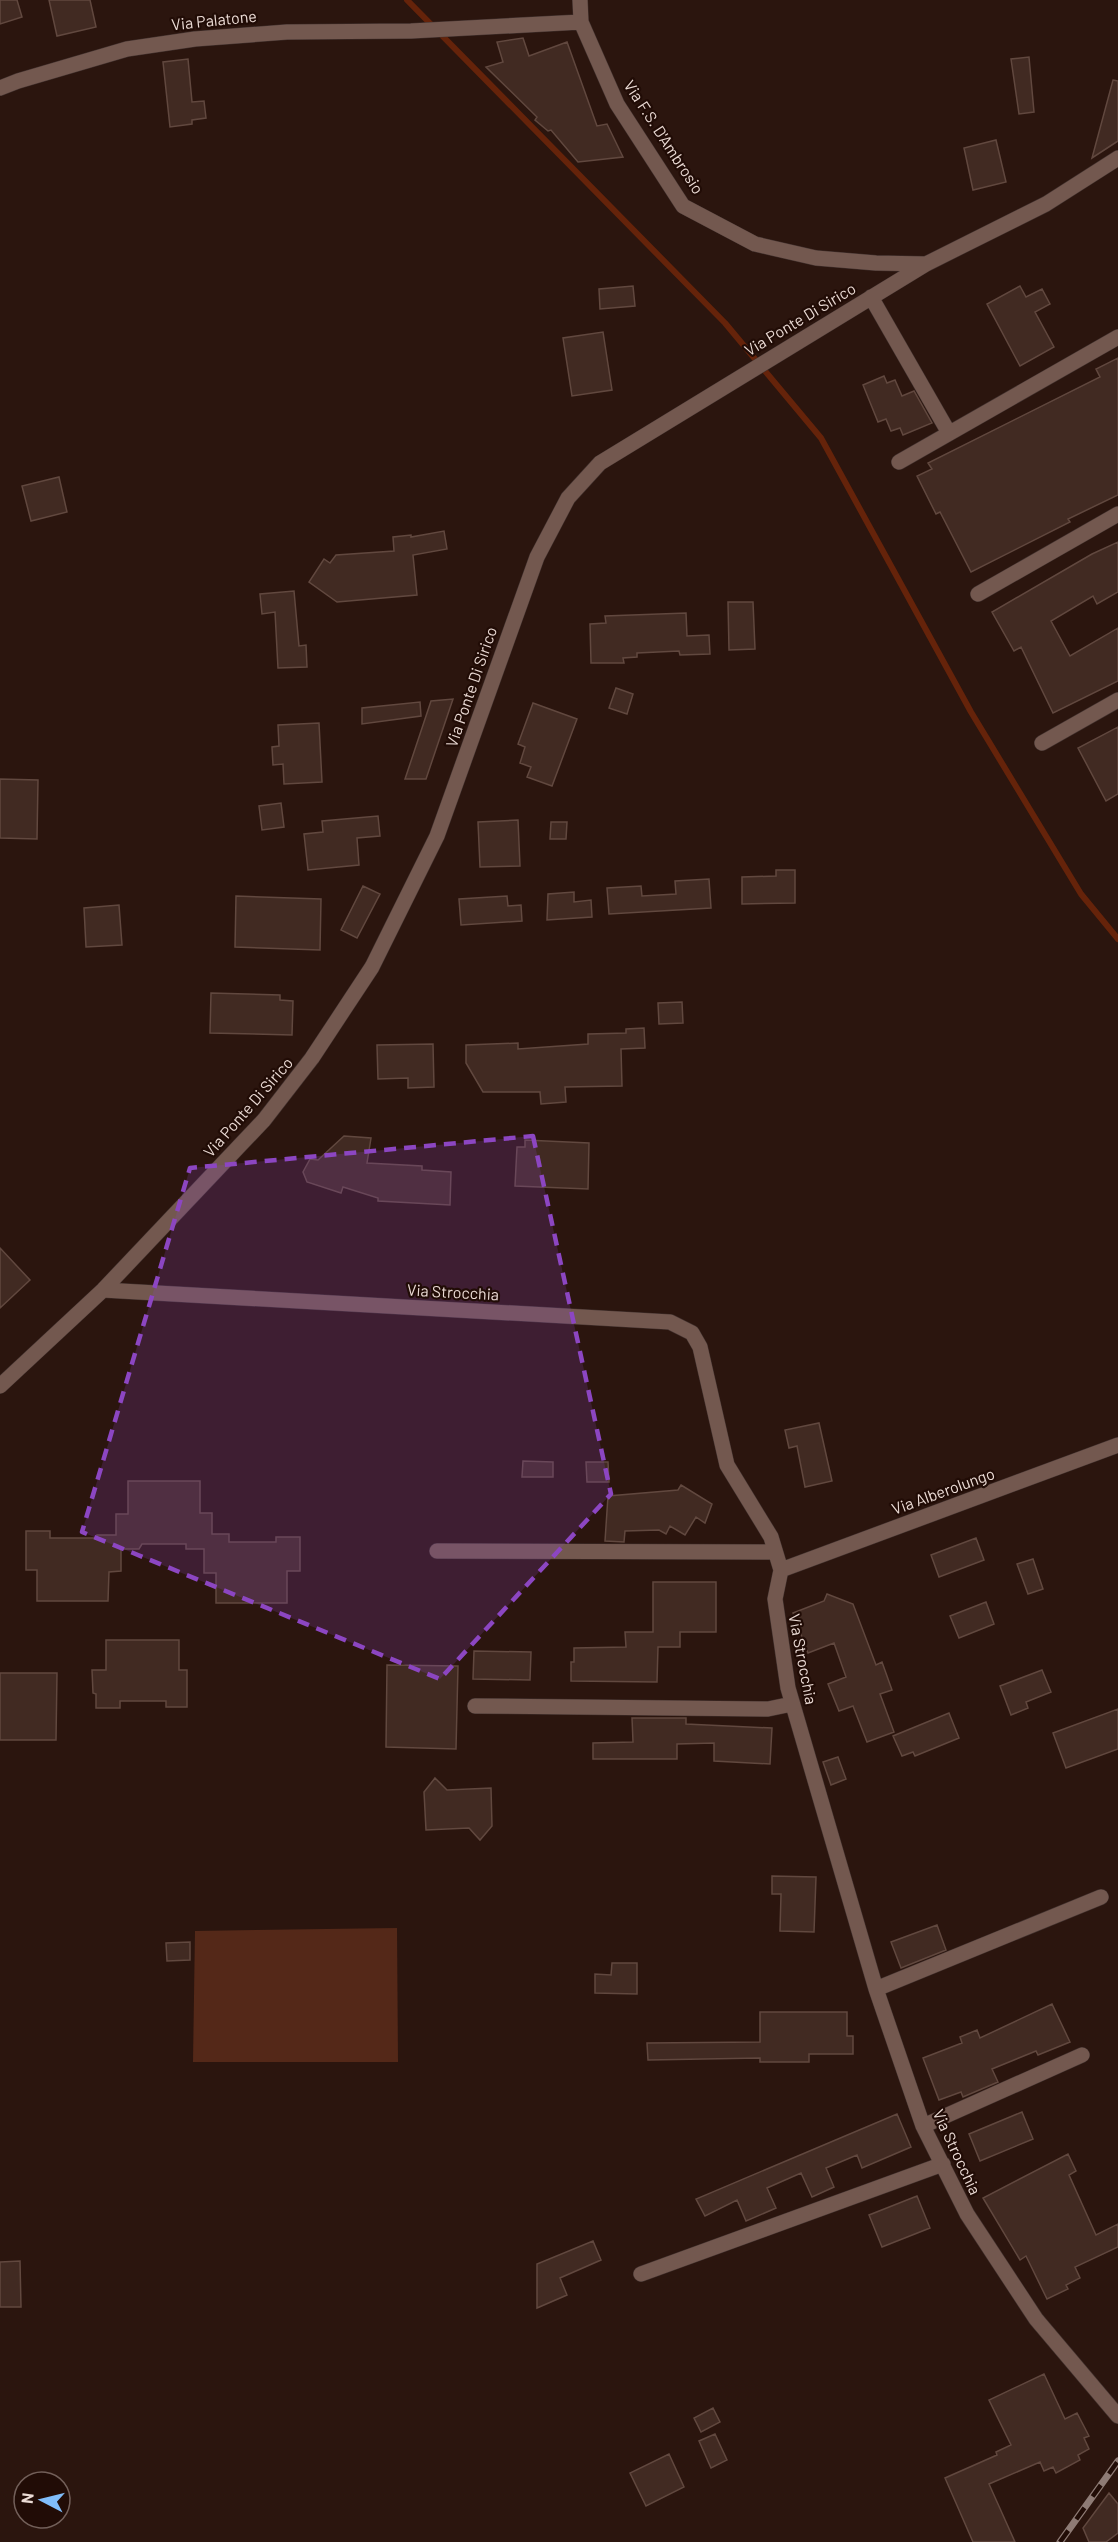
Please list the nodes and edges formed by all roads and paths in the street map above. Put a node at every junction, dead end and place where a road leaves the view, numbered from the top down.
1 (580, 0) edge
2 (581, 22) junction
3 (0, 88) edge
4 (1118, 158) edge
5 (926, 264) junction
6 (871, 297) junction
7 (1118, 337) edge
8 (949, 433) junction
9 (899, 462) dead end
10 (1118, 514) edge
11 (978, 594) dead end
12 (1118, 700) edge
13 (1042, 743) dead end
14 (103, 1290) junction
15 (0, 1386) edge
16 (1118, 1445) edge
17 (437, 1551) dead end
18 (775, 1552) junction
19 (781, 1570) junction
20 (792, 1704) junction
21 (475, 1706) dead end
22 (1101, 1897) dead end
23 (876, 1989) junction
24 (1082, 2055) dead end
25 (923, 2126) junction
26 (943, 2164) junction
27 (641, 2274) dead end
28 (1118, 2416) edge

1 - 2 street
2 - 3 street, Via Palatone
2 - 5 street, Via F.S. D'Ambrosio
4 - 5 street, Via Ponte Di Sirico
5 - 6 street, Via Ponte Di Sirico
6 - 8 street
6 - 14 street, Via Ponte Di Sirico
7 - 8 street
8 - 9 street
10 - 11 street
12 - 13 street
14 - 15 street, Via Ponte Di Sirico
14 - 18 street, Via Strocchia
16 - 19 street, Via Alberolungo
17 - 18 street
18 - 19 street, Via Strocchia
19 - 20 street, Via Strocchia
20 - 21 street
20 - 23 street, Via Strocchia
22 - 23 street
23 - 25 street, Via Strocchia
24 - 25 street
25 - 26 street, Via Strocchia
26 - 27 street
26 - 28 street, Via Strocchia

